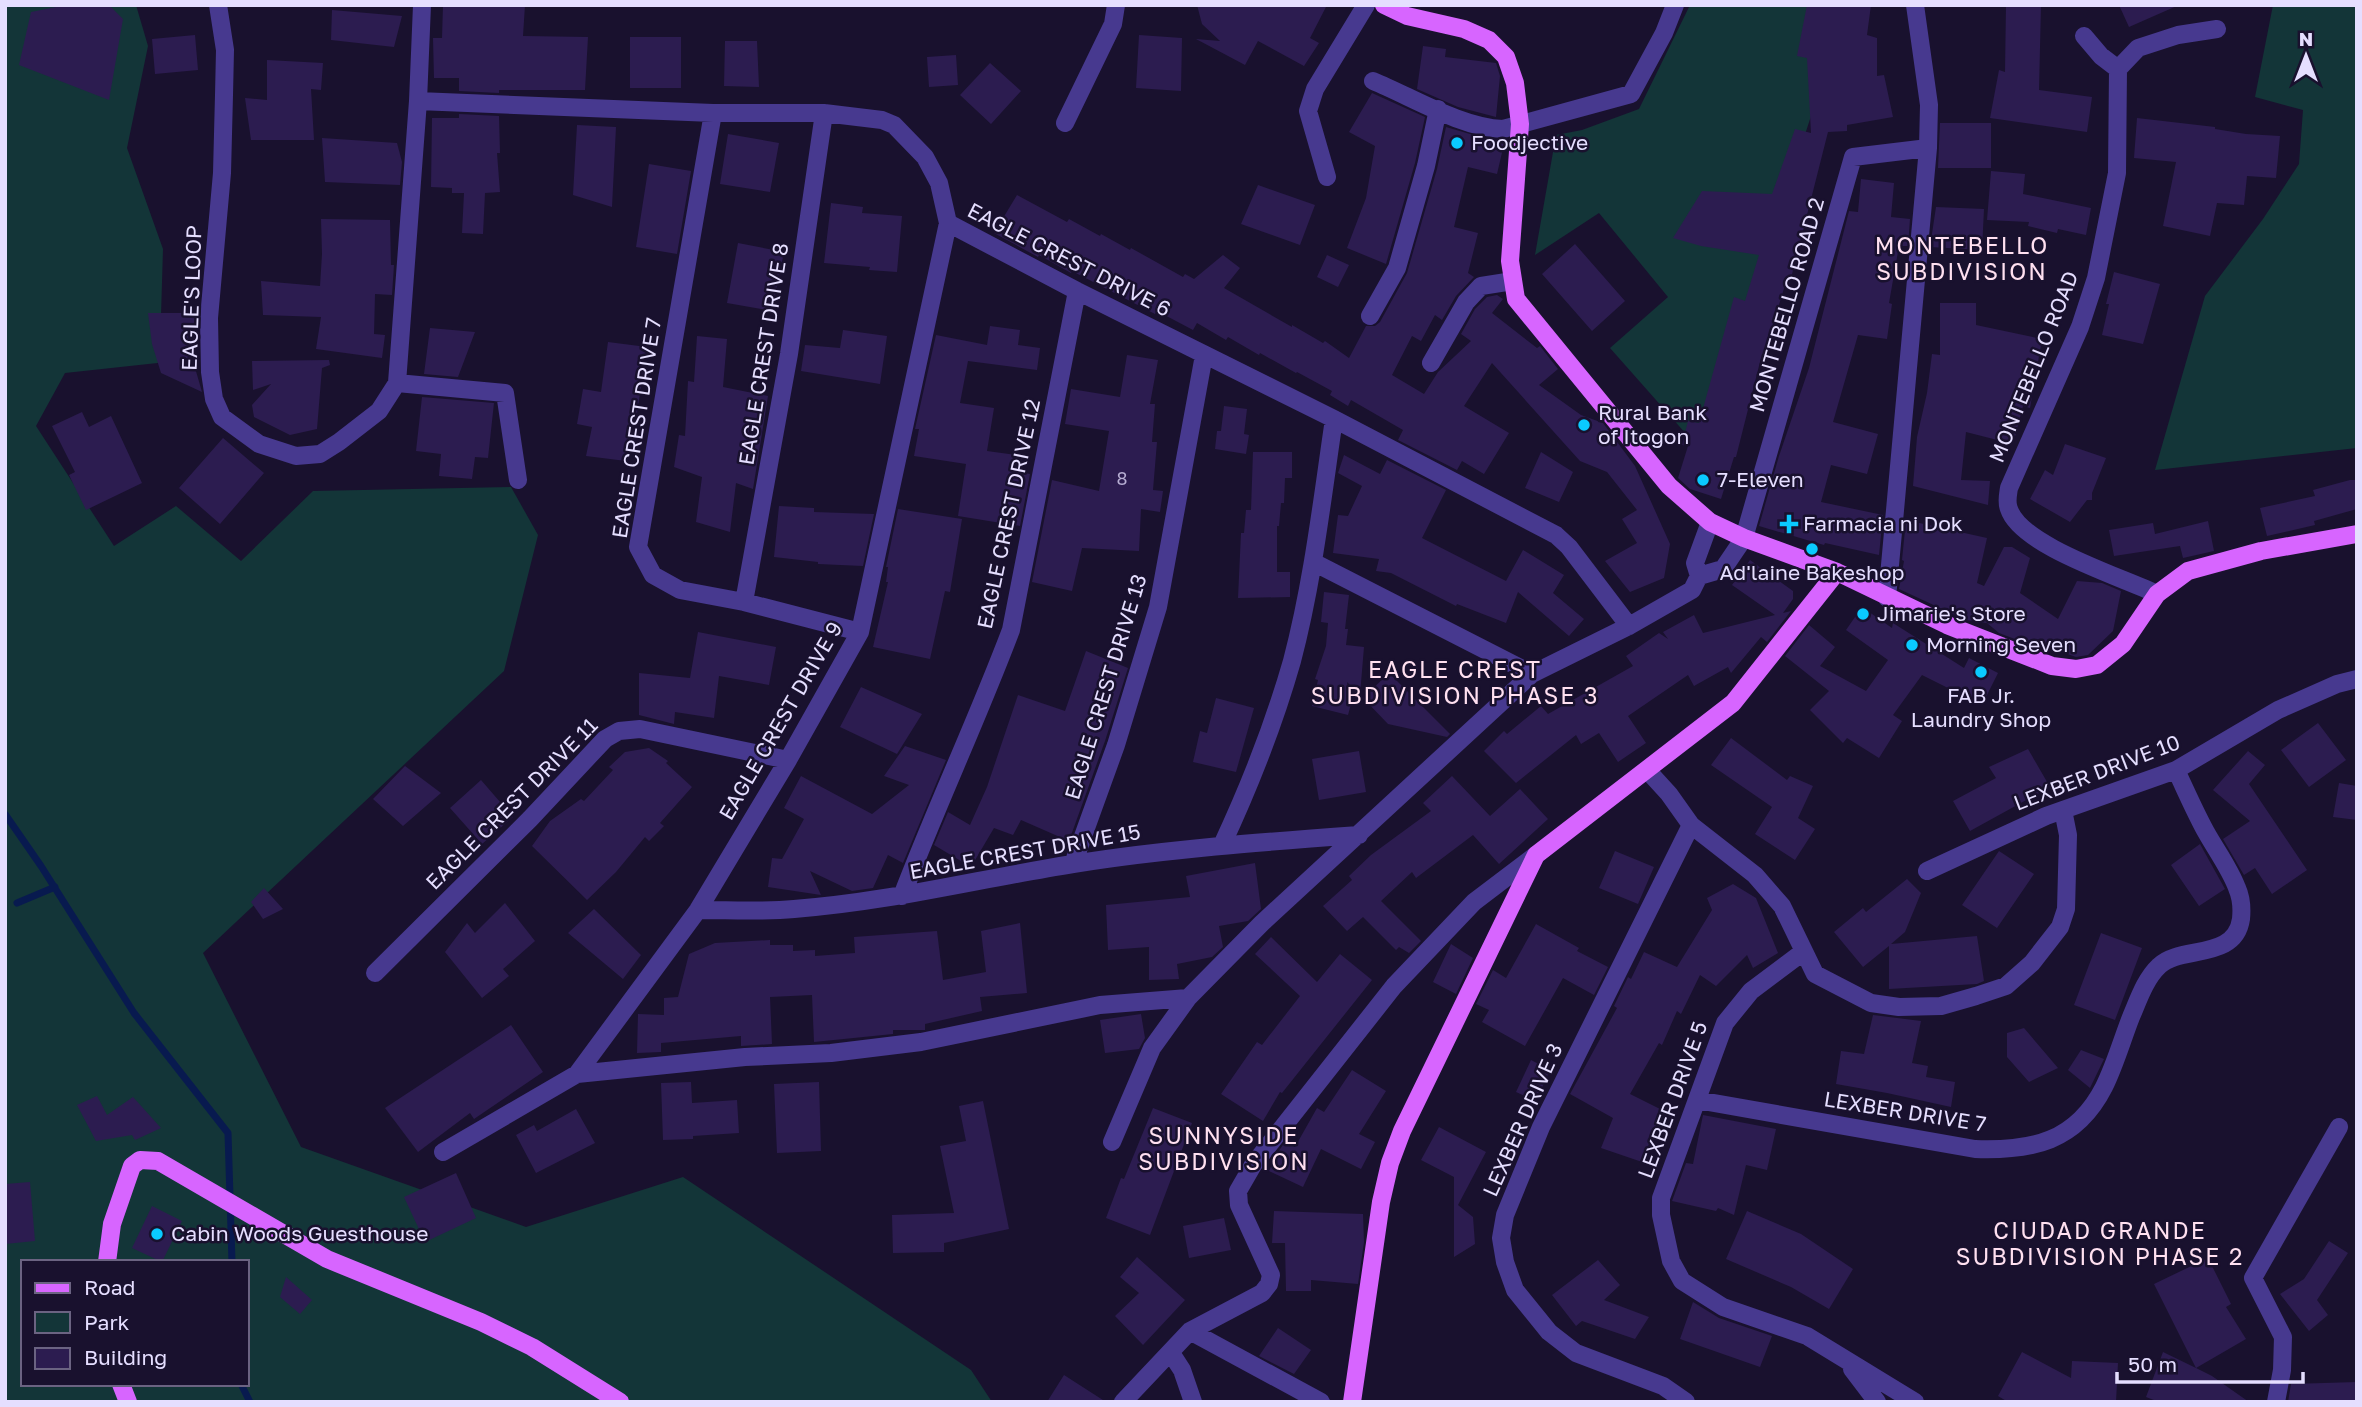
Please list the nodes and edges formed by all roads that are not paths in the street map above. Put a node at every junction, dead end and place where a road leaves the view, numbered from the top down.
1 (218, 5) edge
2 (422, 5) edge
3 (1116, 5) edge
4 (1366, 5) edge
5 (1384, 5) edge
6 (1675, 5) edge
7 (1915, 5) edge
8 (2217, 29) dead end
9 (2084, 36) dead end
10 (2118, 69) junction
11 (1373, 81) dead end
12 (418, 101) junction
13 (1438, 109) junction
14 (713, 113) junction
15 (824, 113) junction
16 (1065, 123) dead end
17 (1520, 124) junction
18 (1928, 148) junction
19 (1327, 177) dead end
20 (948, 223) junction
21 (1513, 281) junction
22 (1077, 291) junction
23 (1370, 316) dead end
24 (1204, 355) junction
25 (1431, 363) dead end
26 (397, 383) junction
27 (1334, 419) junction
28 (518, 480) dead end
29 (1710, 522) junction
30 (2357, 534) edge
31 (1744, 538) junction
32 (1314, 562) junction
33 (1837, 572) junction
34 (1699, 576) junction
35 (2157, 594) junction
36 (1887, 598) junction
37 (744, 602) junction
38 (1629, 626) junction
39 (860, 632) junction
40 (1532, 674) junction
41 (2357, 679) edge
42 (788, 760) junction
43 (2176, 770) junction
44 (1648, 771) junction
45 (2063, 810) junction
46 (1691, 825) junction
47 (1359, 835) junction
48 (1222, 845) junction
49 (1536, 855) junction
50 (1073, 864) junction
51 (1927, 871) dead end
52 (902, 896) junction
53 (698, 909) junction
54 (1804, 952) junction
55 (374, 973) dead end
56 (1188, 998) junction
57 (577, 1074) junction
58 (1697, 1100) junction
59 (2339, 1127) dead end
60 (1112, 1142) dead end
61 (443, 1152) dead end
62 (107, 1260) edge
63 (1190, 1331) junction
64 (1171, 1353) junction
65 (1845, 1359) junction
66 (620, 1402) edge
67 (1123, 1402) edge
68 (1193, 1402) edge
69 (1321, 1402) edge
70 (1352, 1402) edge
71 (1686, 1402) edge
72 (1877, 1402) edge
73 (1915, 1402) edge
74 (2276, 1402) edge

1 - 26 street, EAGLE'S LOOP
2 - 12 street, EAGLE'S LOOP
3 - 16 street
4 - 19 street
5 - 17 main road
6 - 17 street
7 - 18 street
8 - 10 street
9 - 10 street
10 - 35 street, MONTEBELLO ROAD
11 - 13 street
12 - 14 street, EAGLE CREST DRIVE 6
12 - 26 street, EAGLE'S LOOP
13 - 17 street
13 - 23 street
14 - 15 street, EAGLE CREST DRIVE 6
14 - 37 street, EAGLE CREST DRIVE 7
15 - 20 street, EAGLE CREST DRIVE 6
15 - 37 street, EAGLE CREST DRIVE 8
17 - 21 main road
18 - 31 street, MONTEBELLO ROAD 2
18 - 36 street
20 - 22 street, EAGLE CREST DRIVE 6
20 - 39 street, EAGLE CREST DRIVE 9
21 - 25 street
21 - 29 main road
22 - 24 street, EAGLE CREST DRIVE 6
22 - 52 street, EAGLE CREST DRIVE 12
24 - 27 street, EAGLE CREST DRIVE 6
24 - 50 street, EAGLE CREST DRIVE 13
26 - 28 street
27 - 32 street
27 - 38 street, EAGLE CREST DRIVE 6
29 - 31 main road
29 - 34 street
30 - 35 main road
31 - 33 main road
31 - 34 street
32 - 40 street
32 - 48 street
33 - 36 main road
33 - 44 main road
34 - 38 street
35 - 36 main road
37 - 39 street, EAGLE CREST DRIVE 7
38 - 40 street
39 - 42 street, EAGLE CREST DRIVE 9
40 - 47 street
41 - 43 street, LEXBER DRIVE 10
42 - 53 street, EAGLE CREST DRIVE 9
42 - 55 street, EAGLE CREST DRIVE 11
43 - 45 street, LEXBER DRIVE 10
43 - 58 street, LEXBER DRIVE 7
44 - 46 street
44 - 49 main road
45 - 51 street, LEXBER DRIVE 10
45 - 54 street
46 - 54 street
46 - 71 street, LEXBER DRIVE 3
47 - 48 street, EAGLE CREST DRIVE 15
47 - 56 street
48 - 50 street, EAGLE CREST DRIVE 15
49 - 63 street
49 - 70 main road
50 - 52 street, EAGLE CREST DRIVE 15
52 - 53 street, EAGLE CREST DRIVE 15
53 - 57 street, EAGLE CREST DRIVE 9
54 - 58 street, LEXBER DRIVE 5
56 - 57 street
56 - 60 street
57 - 61 street
58 - 65 street, LEXBER DRIVE 5
59 - 74 street
62 - 66 main road
63 - 64 street
63 - 69 street
64 - 67 street
64 - 68 street
65 - 72 street, LEXBER DRIVE 5
65 - 73 street, LEXBER DRIVE 5

